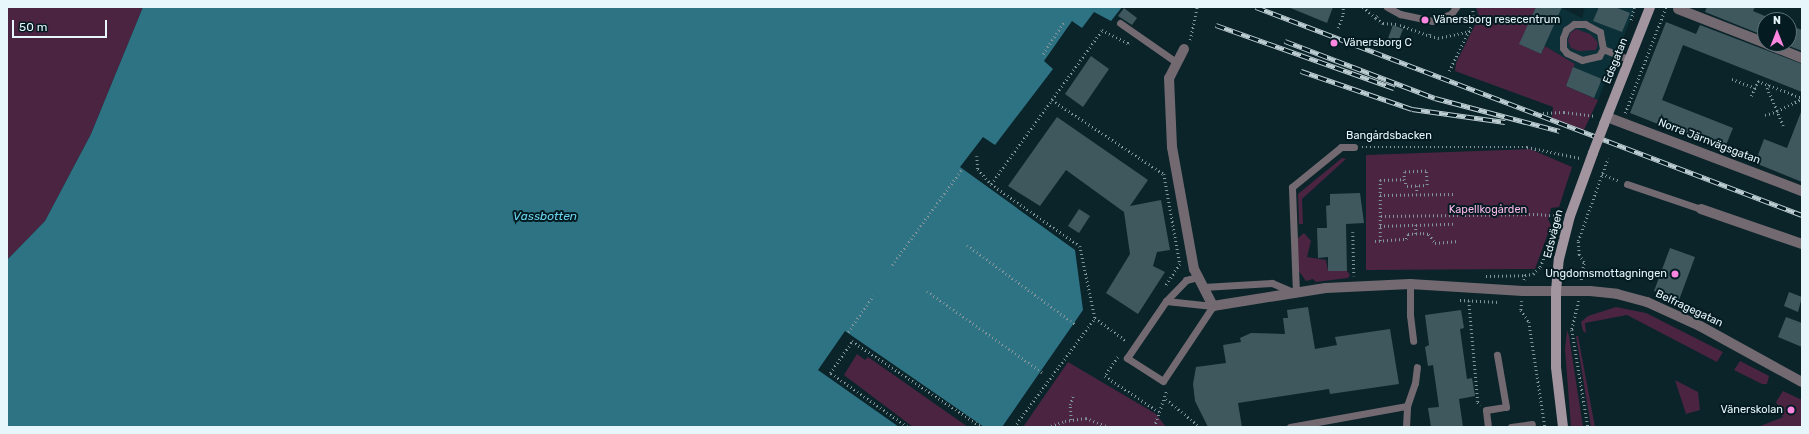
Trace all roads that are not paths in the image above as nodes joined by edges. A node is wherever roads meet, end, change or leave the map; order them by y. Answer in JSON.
{"nodes":[{"id":1,"x":1387,"y":7,"type":"edge"},
{"id":2,"x":1456,"y":7,"type":"edge"},
{"id":3,"x":1650,"y":7,"type":"edge"},
{"id":4,"x":1678,"y":9,"type":"dead end"},
{"id":5,"x":1120,"y":23,"type":"dead end"},
{"id":6,"x":1757,"y":40,"type":"edge"},
{"id":7,"x":1184,"y":49,"type":"road end"},
{"id":8,"x":1603,"y":49,"type":"junction"},
{"id":9,"x":1787,"y":52,"type":"edge"},
{"id":10,"x":1802,"y":58,"type":"edge"},
{"id":11,"x":1630,"y":60,"type":"junction"},
{"id":12,"x":1176,"y":62,"type":"junction"},
{"id":13,"x":1606,"y":120,"type":"junction"},
{"id":14,"x":1354,"y":146,"type":"road end"},
{"id":15,"x":1627,"y":184,"type":"road end"},
{"id":16,"x":1802,"y":191,"type":"edge"},
{"id":17,"x":1701,"y":209,"type":"joint"},
{"id":18,"x":1802,"y":244,"type":"edge"},
{"id":19,"x":1198,"y":277,"type":"junction"},
{"id":20,"x":1410,"y":284,"type":"junction"},
{"id":21,"x":1203,"y":286,"type":"junction"},
{"id":22,"x":1556,"y":291,"type":"junction"},
{"id":23,"x":1296,"y":293,"type":"junction"},
{"id":24,"x":1166,"y":301,"type":"junction"},
{"id":25,"x":1213,"y":306,"type":"junction"},
{"id":26,"x":1413,"y":341,"type":"dead end"},
{"id":27,"x":1497,"y":355,"type":"dead end"},
{"id":28,"x":1417,"y":368,"type":"dead end"},
{"id":29,"x":1802,"y":382,"type":"edge"},
{"id":30,"x":1407,"y":406,"type":"junction"},
{"id":31,"x":1532,"y":424,"type":"dead end"},
{"id":32,"x":1290,"y":427,"type":"edge"},
{"id":33,"x":1406,"y":427,"type":"edge"},
{"id":34,"x":1488,"y":427,"type":"edge"},
{"id":35,"x":1511,"y":427,"type":"edge"},
{"id":36,"x":1563,"y":427,"type":"edge"}],
"edges":[{"from":1,"to":2,"type":"lane"},
{"from":3,"to":11,"type":"main road","name":"Edsgatan"},
{"from":4,"to":6,"type":"street"},
{"from":5,"to":12,"type":"lane"},
{"from":7,"to":12,"type":"street"},
{"from":8,"to":8,"type":"lane"},
{"from":8,"to":11,"type":"lane"},
{"from":9,"to":10,"type":"street"},
{"from":11,"to":13,"type":"main road","name":"Edsgatan"},
{"from":12,"to":19,"type":"street"},
{"from":13,"to":16,"type":"street","name":"Norra Järnvägsgatan"},
{"from":13,"to":22,"type":"main road","name":"Edsvägen","bridge":true},
{"from":14,"to":23,"type":"lane","name":"Bangårdsbacken"},
{"from":15,"to":17,"type":"lane"},
{"from":17,"to":18,"type":"street"},
{"from":19,"to":21,"type":"street"},
{"from":19,"to":24,"type":"lane"},
{"from":20,"to":22,"type":"street","name":"Belfragegatan"},
{"from":20,"to":23,"type":"street","name":"Belfragegatan"},
{"from":20,"to":26,"type":"lane"},
{"from":21,"to":23,"type":"lane"},
{"from":21,"to":25,"type":"street"},
{"from":22,"to":29,"type":"street","name":"Belfragegatan"},
{"from":22,"to":36,"type":"main road","name":"Edsvägen"},
{"from":23,"to":25,"type":"street","name":"Belfragegatan"},
{"from":24,"to":25,"type":"lane"},
{"from":24,"to":25,"type":"lane"},
{"from":27,"to":34,"type":"lane"},
{"from":28,"to":30,"type":"lane"},
{"from":30,"to":32,"type":"lane"},
{"from":30,"to":33,"type":"lane"},
{"from":31,"to":35,"type":"lane"}]}
